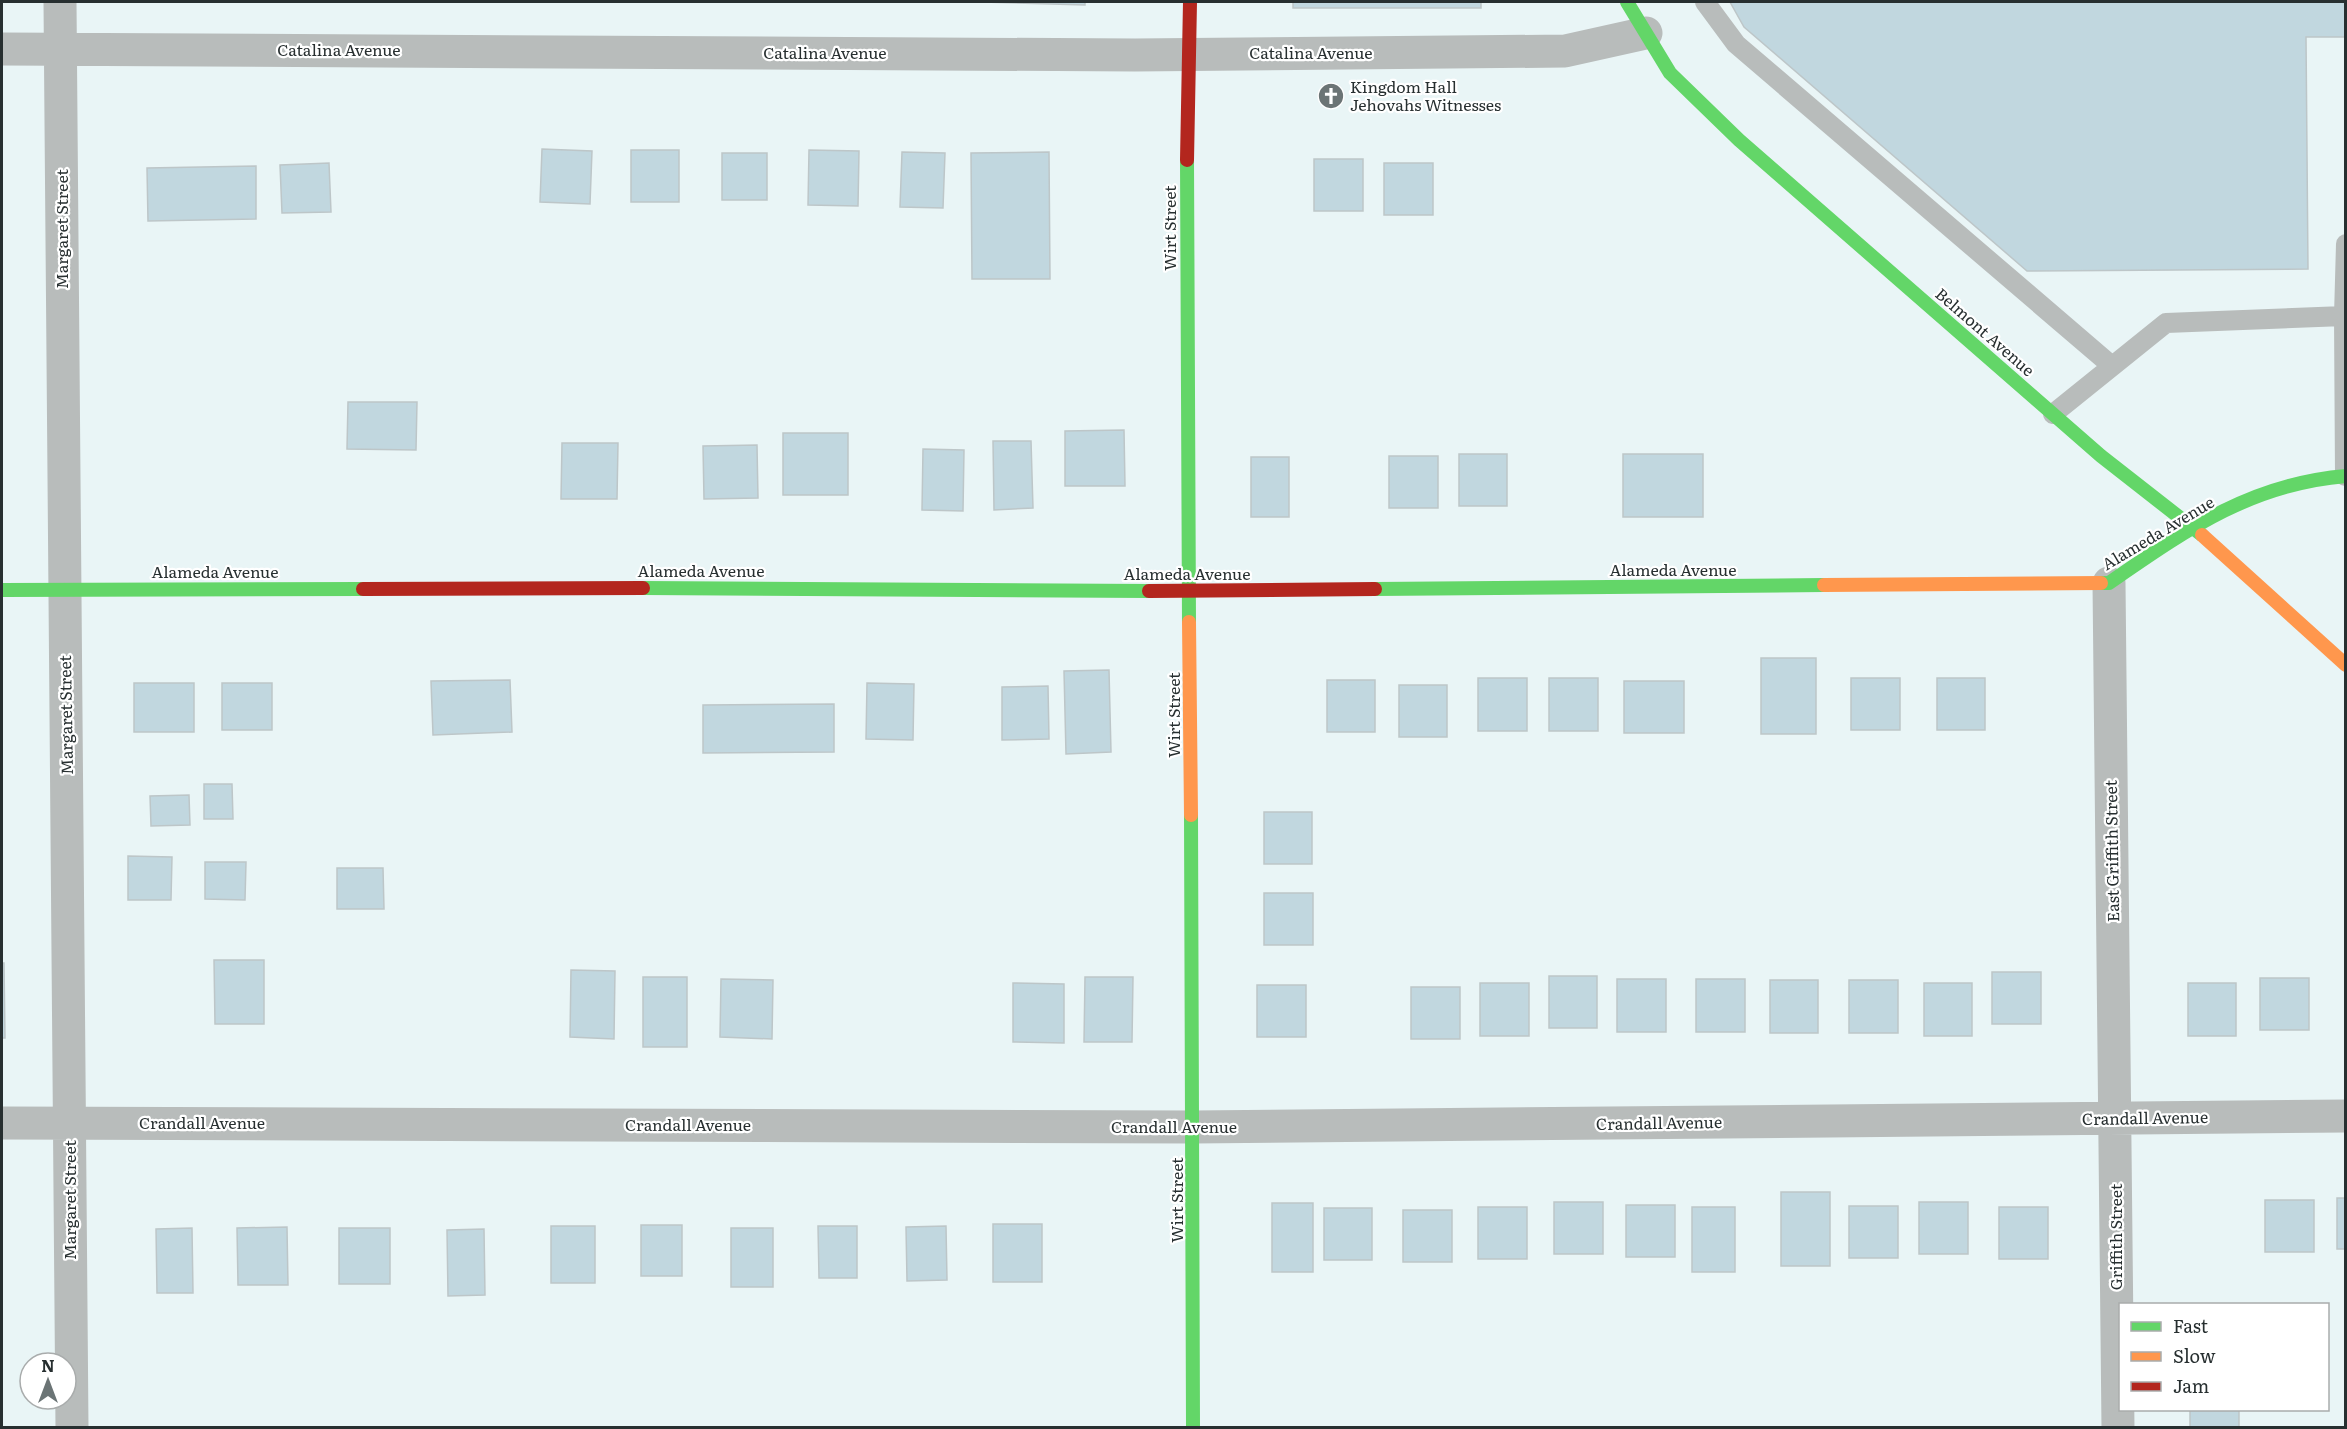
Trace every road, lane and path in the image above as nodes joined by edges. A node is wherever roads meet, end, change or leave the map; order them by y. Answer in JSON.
{"nodes":[{"id":1,"x":60,"y":2,"type":"edge"},
{"id":2,"x":1190,"y":2,"type":"edge"},
{"id":3,"x":1627,"y":2,"type":"edge"},
{"id":4,"x":1705,"y":2,"type":"edge"},
{"id":5,"x":1646,"y":33,"type":"junction"},
{"id":6,"x":2,"y":49,"type":"edge"},
{"id":7,"x":61,"y":49,"type":"junction"},
{"id":8,"x":1189,"y":55,"type":"junction"},
{"id":9,"x":2346,"y":244,"type":"edge"},
{"id":10,"x":2344,"y":316,"type":"edge"},
{"id":11,"x":2112,"y":366,"type":"junction"},
{"id":12,"x":2053,"y":414,"type":"junction"},
{"id":13,"x":2345,"y":476,"type":"edge"},
{"id":14,"x":2193,"y":527,"type":"junction"},
{"id":15,"x":2109,"y":583,"type":"junction"},
{"id":16,"x":64,"y":589,"type":"junction"},
{"id":17,"x":2,"y":590,"type":"edge"},
{"id":18,"x":1190,"y":591,"type":"junction"},
{"id":19,"x":2346,"y":665,"type":"edge"},
{"id":20,"x":2346,"y":1116,"type":"edge"},
{"id":21,"x":2115,"y":1118,"type":"junction"},
{"id":22,"x":2,"y":1123,"type":"edge"},
{"id":23,"x":70,"y":1123,"type":"junction"},
{"id":24,"x":1194,"y":1127,"type":"junction"},
{"id":25,"x":72,"y":1428,"type":"edge"},
{"id":26,"x":1192,"y":1428,"type":"edge"},
{"id":27,"x":2118,"y":1428,"type":"edge"}],
"edges":[{"from":1,"to":7,"type":"street","name":"Margaret Street"},
{"from":2,"to":8,"type":"main road","name":"Wirt Street"},
{"from":3,"to":5,"type":"main road","name":"Belmont Avenue"},
{"from":4,"to":11,"type":"lane"},
{"from":5,"to":8,"type":"street","name":"Catalina Avenue"},
{"from":5,"to":12,"type":"main road","name":"Belmont Avenue"},
{"from":6,"to":7,"type":"street","name":"Catalina Avenue"},
{"from":7,"to":8,"type":"street","name":"Catalina Avenue"},
{"from":7,"to":16,"type":"street","name":"Margaret Street"},
{"from":8,"to":18,"type":"main road","name":"Wirt Street"},
{"from":9,"to":10,"type":"lane"},
{"from":10,"to":11,"type":"lane"},
{"from":10,"to":13,"type":"lane"},
{"from":11,"to":12,"type":"lane"},
{"from":12,"to":14,"type":"main road","name":"Belmont Avenue"},
{"from":13,"to":14,"type":"main road","name":"Alameda Avenue"},
{"from":14,"to":15,"type":"main road","name":"Alameda Avenue"},
{"from":14,"to":19,"type":"main road","name":"Belmont Avenue"},
{"from":15,"to":18,"type":"main road","name":"Alameda Avenue"},
{"from":15,"to":21,"type":"street","name":"East Griffith Street"},
{"from":16,"to":17,"type":"main road","name":"Alameda Avenue"},
{"from":16,"to":18,"type":"main road","name":"Alameda Avenue"},
{"from":16,"to":23,"type":"street","name":"Margaret Street"},
{"from":18,"to":24,"type":"main road","name":"Wirt Street"},
{"from":20,"to":21,"type":"street","name":"Crandall Avenue"},
{"from":21,"to":24,"type":"street","name":"Crandall Avenue"},
{"from":21,"to":27,"type":"street","name":"Griffith Street"},
{"from":22,"to":23,"type":"street","name":"Crandall Avenue"},
{"from":23,"to":24,"type":"street","name":"Crandall Avenue"},
{"from":23,"to":25,"type":"street","name":"Margaret Street"},
{"from":24,"to":26,"type":"main road","name":"Wirt Street"}]}
